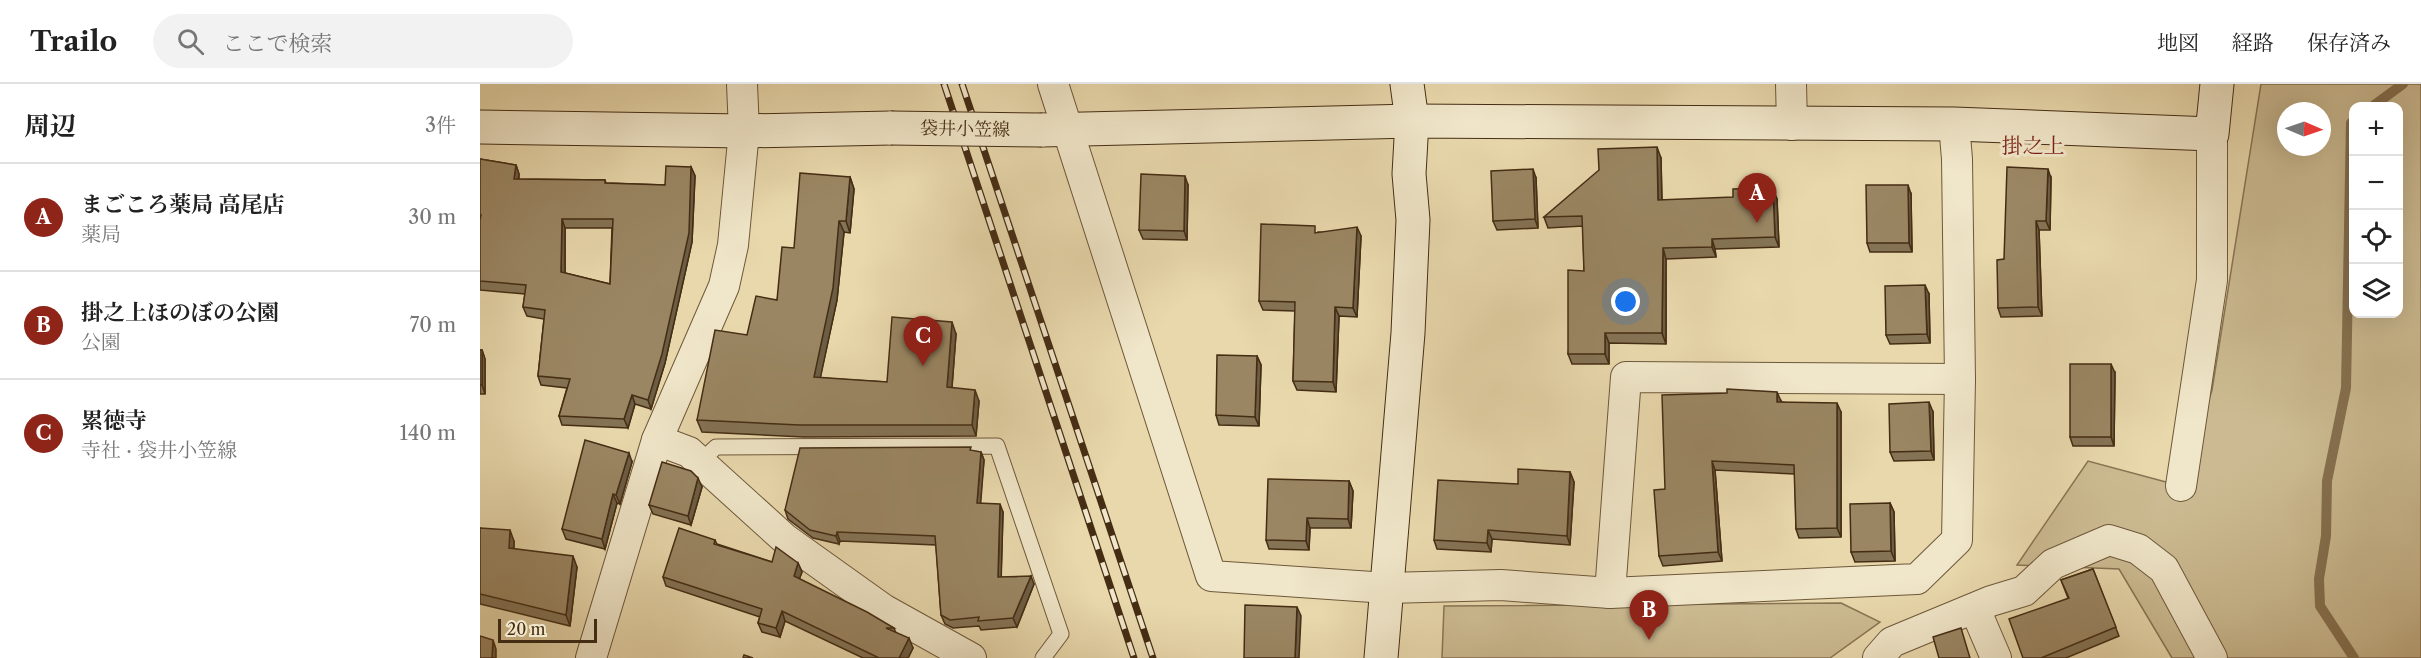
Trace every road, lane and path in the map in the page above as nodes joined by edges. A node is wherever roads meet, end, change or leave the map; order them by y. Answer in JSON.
{"nodes":[{"id":1,"x":742,"y":84,"type":"edge"},
{"id":2,"x":1053,"y":84,"type":"edge"},
{"id":3,"x":1407,"y":84,"type":"edge"},
{"id":4,"x":1791,"y":84,"type":"edge"},
{"id":5,"x":2217,"y":84,"type":"edge"},
{"id":6,"x":1412,"y":121,"type":"junction"},
{"id":7,"x":1954,"y":124,"type":"junction"},
{"id":8,"x":1792,"y":125,"type":"junction"},
{"id":9,"x":480,"y":127,"type":"edge"},
{"id":10,"x":1056,"y":130,"type":"junction"},
{"id":11,"x":744,"y":131,"type":"junction"},
{"id":12,"x":2212,"y":134,"type":"junction"},
{"id":13,"x":1960,"y":379,"type":"junction"},
{"id":14,"x":657,"y":440,"type":"junction"},
{"id":15,"x":700,"y":462,"type":"junction"},
{"id":16,"x":2181,"y":486,"type":"dead end"},
{"id":17,"x":1387,"y":588,"type":"junction"},
{"id":18,"x":1610,"y":593,"type":"junction"},
{"id":19,"x":1975,"y":609,"type":"junction"},
{"id":20,"x":591,"y":658,"type":"edge"},
{"id":21,"x":971,"y":658,"type":"edge"},
{"id":22,"x":1043,"y":658,"type":"edge"},
{"id":23,"x":1381,"y":658,"type":"edge"},
{"id":24,"x":1878,"y":658,"type":"edge"},
{"id":25,"x":1996,"y":658,"type":"edge"},
{"id":26,"x":2211,"y":658,"type":"edge"}],
"edges":[{"from":1,"to":11,"type":"street"},
{"from":2,"to":10,"type":"street"},
{"from":3,"to":6,"type":"street"},
{"from":4,"to":8,"type":"street"},
{"from":5,"to":12,"type":"street"},
{"from":6,"to":8,"type":"street","name":"袋井小笠線"},
{"from":6,"to":10,"type":"street","name":"袋井小笠線"},
{"from":6,"to":17,"type":"street"},
{"from":7,"to":8,"type":"street","name":"袋井小笠線"},
{"from":7,"to":12,"type":"street","name":"袋井小笠線"},
{"from":7,"to":13,"type":"street"},
{"from":9,"to":11,"type":"street","name":"袋井小笠線"},
{"from":10,"to":11,"type":"street","name":"袋井小笠線","bridge":true},
{"from":10,"to":17,"type":"street"},
{"from":11,"to":14,"type":"street"},
{"from":12,"to":16,"type":"street"},
{"from":13,"to":18,"type":"street"},
{"from":13,"to":18,"type":"street"},
{"from":14,"to":15,"type":"street"},
{"from":14,"to":20,"type":"street"},
{"from":15,"to":21,"type":"street"},
{"from":15,"to":22,"type":"lane"},
{"from":17,"to":18,"type":"street"},
{"from":17,"to":23,"type":"street"},
{"from":19,"to":24,"type":"street"},
{"from":19,"to":25,"type":"street"},
{"from":19,"to":26,"type":"street"}]}
